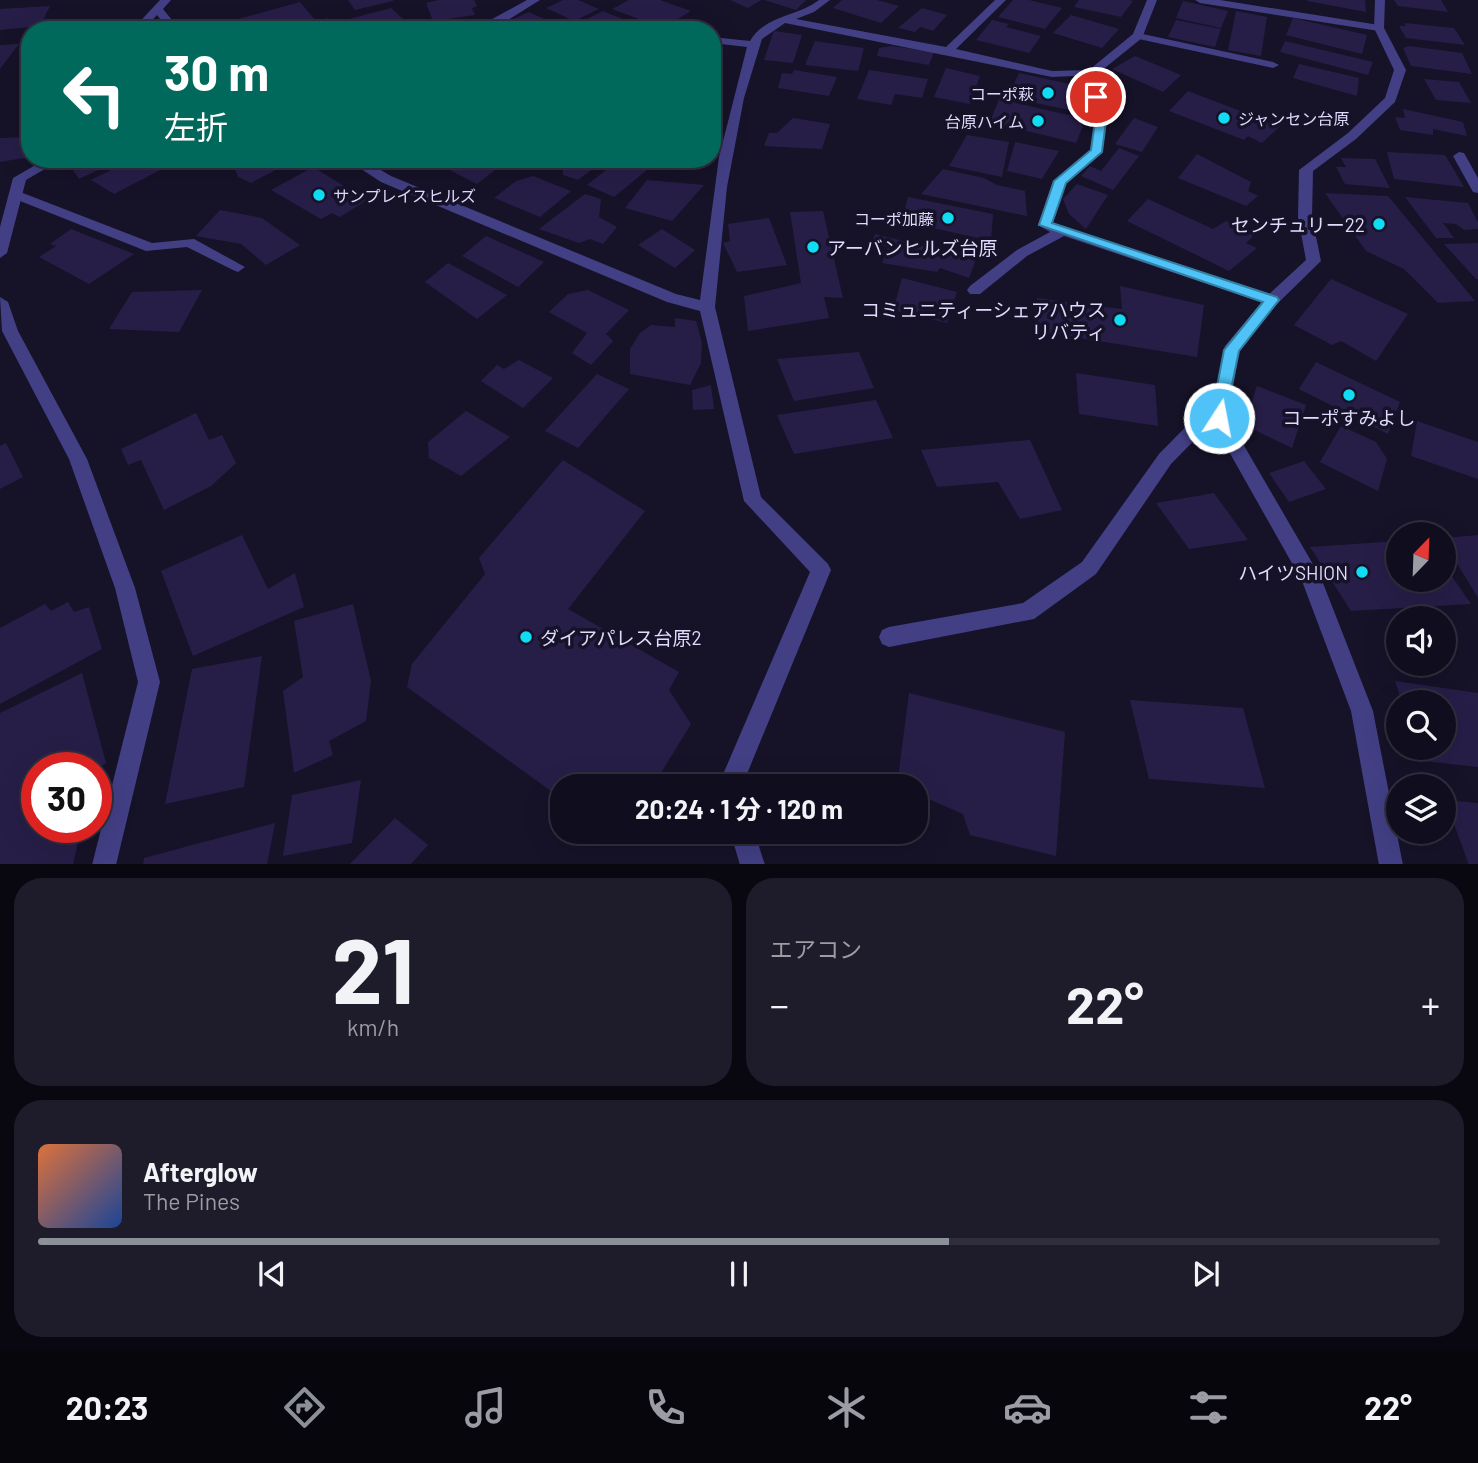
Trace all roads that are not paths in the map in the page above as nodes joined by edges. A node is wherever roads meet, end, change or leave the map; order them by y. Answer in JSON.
{"nodes":[{"id":1,"x":166,"y":0,"type":"edge"},
{"id":2,"x":535,"y":0,"type":"edge"},
{"id":3,"x":825,"y":0,"type":"edge"},
{"id":4,"x":1001,"y":0,"type":"edge"},
{"id":5,"x":1152,"y":0,"type":"edge"},
{"id":6,"x":1200,"y":0,"type":"edge"},
{"id":7,"x":1380,"y":0,"type":"edge"},
{"id":8,"x":157,"y":9,"type":"junction"},
{"id":9,"x":784,"y":20,"type":"junction"},
{"id":10,"x":146,"y":21,"type":"edge"},
{"id":11,"x":168,"y":21,"type":"edge"},
{"id":12,"x":496,"y":21,"type":"edge"},
{"id":13,"x":1379,"y":28,"type":"junction"},
{"id":14,"x":1138,"y":36,"type":"junction"},
{"id":15,"x":721,"y":41,"type":"edge"},
{"id":16,"x":754,"y":45,"type":"junction"},
{"id":17,"x":948,"y":51,"type":"junction"},
{"id":18,"x":1273,"y":65,"type":"dead end"},
{"id":19,"x":1092,"y":73,"type":"junction"},
{"id":20,"x":1459,"y":156,"type":"dead end"},
{"id":21,"x":39,"y":168,"type":"edge"},
{"id":22,"x":368,"y":168,"type":"edge"},
{"id":23,"x":1478,"y":189,"type":"edge"},
{"id":24,"x":15,"y":194,"type":"junction"},
{"id":25,"x":1062,"y":231,"type":"junction"},
{"id":26,"x":0,"y":253,"type":"edge"},
{"id":27,"x":238,"y":267,"type":"dead end"},
{"id":28,"x":975,"y":290,"type":"dead end"},
{"id":29,"x":1272,"y":300,"type":"junction"},
{"id":30,"x":0,"y":302,"type":"edge"},
{"id":31,"x":707,"y":307,"type":"junction"},
{"id":32,"x":1222,"y":401,"type":"junction"},
{"id":33,"x":889,"y":637,"type":"dead end"},
{"id":34,"x":735,"y":774,"type":"edge"},
{"id":35,"x":746,"y":844,"type":"edge"},
{"id":36,"x":104,"y":864,"type":"edge"},
{"id":37,"x":753,"y":864,"type":"edge"},
{"id":38,"x":1391,"y":864,"type":"edge"}],
"edges":[{"from":1,"to":8,"type":"street"},
{"from":2,"to":12,"type":"street"},
{"from":3,"to":9,"type":"street"},
{"from":4,"to":17,"type":"street"},
{"from":5,"to":14,"type":"street"},
{"from":6,"to":13,"type":"street"},
{"from":7,"to":13,"type":"street"},
{"from":8,"to":10,"type":"street"},
{"from":8,"to":11,"type":"street"},
{"from":9,"to":16,"type":"street"},
{"from":9,"to":17,"type":"street"},
{"from":13,"to":29,"type":"street"},
{"from":14,"to":18,"type":"street"},
{"from":14,"to":19,"type":"street"},
{"from":15,"to":16,"type":"street"},
{"from":16,"to":31,"type":"street"},
{"from":17,"to":19,"type":"street"},
{"from":19,"to":25,"type":"street"},
{"from":20,"to":23,"type":"street"},
{"from":21,"to":24,"type":"street"},
{"from":22,"to":31,"type":"street"},
{"from":24,"to":26,"type":"street"},
{"from":24,"to":27,"type":"street"},
{"from":25,"to":28,"type":"street"},
{"from":25,"to":29,"type":"street"},
{"from":29,"to":32,"type":"street"},
{"from":30,"to":36,"type":"street"},
{"from":31,"to":34,"type":"street"},
{"from":32,"to":33,"type":"street"},
{"from":32,"to":38,"type":"street"},
{"from":35,"to":37,"type":"street"}]}
